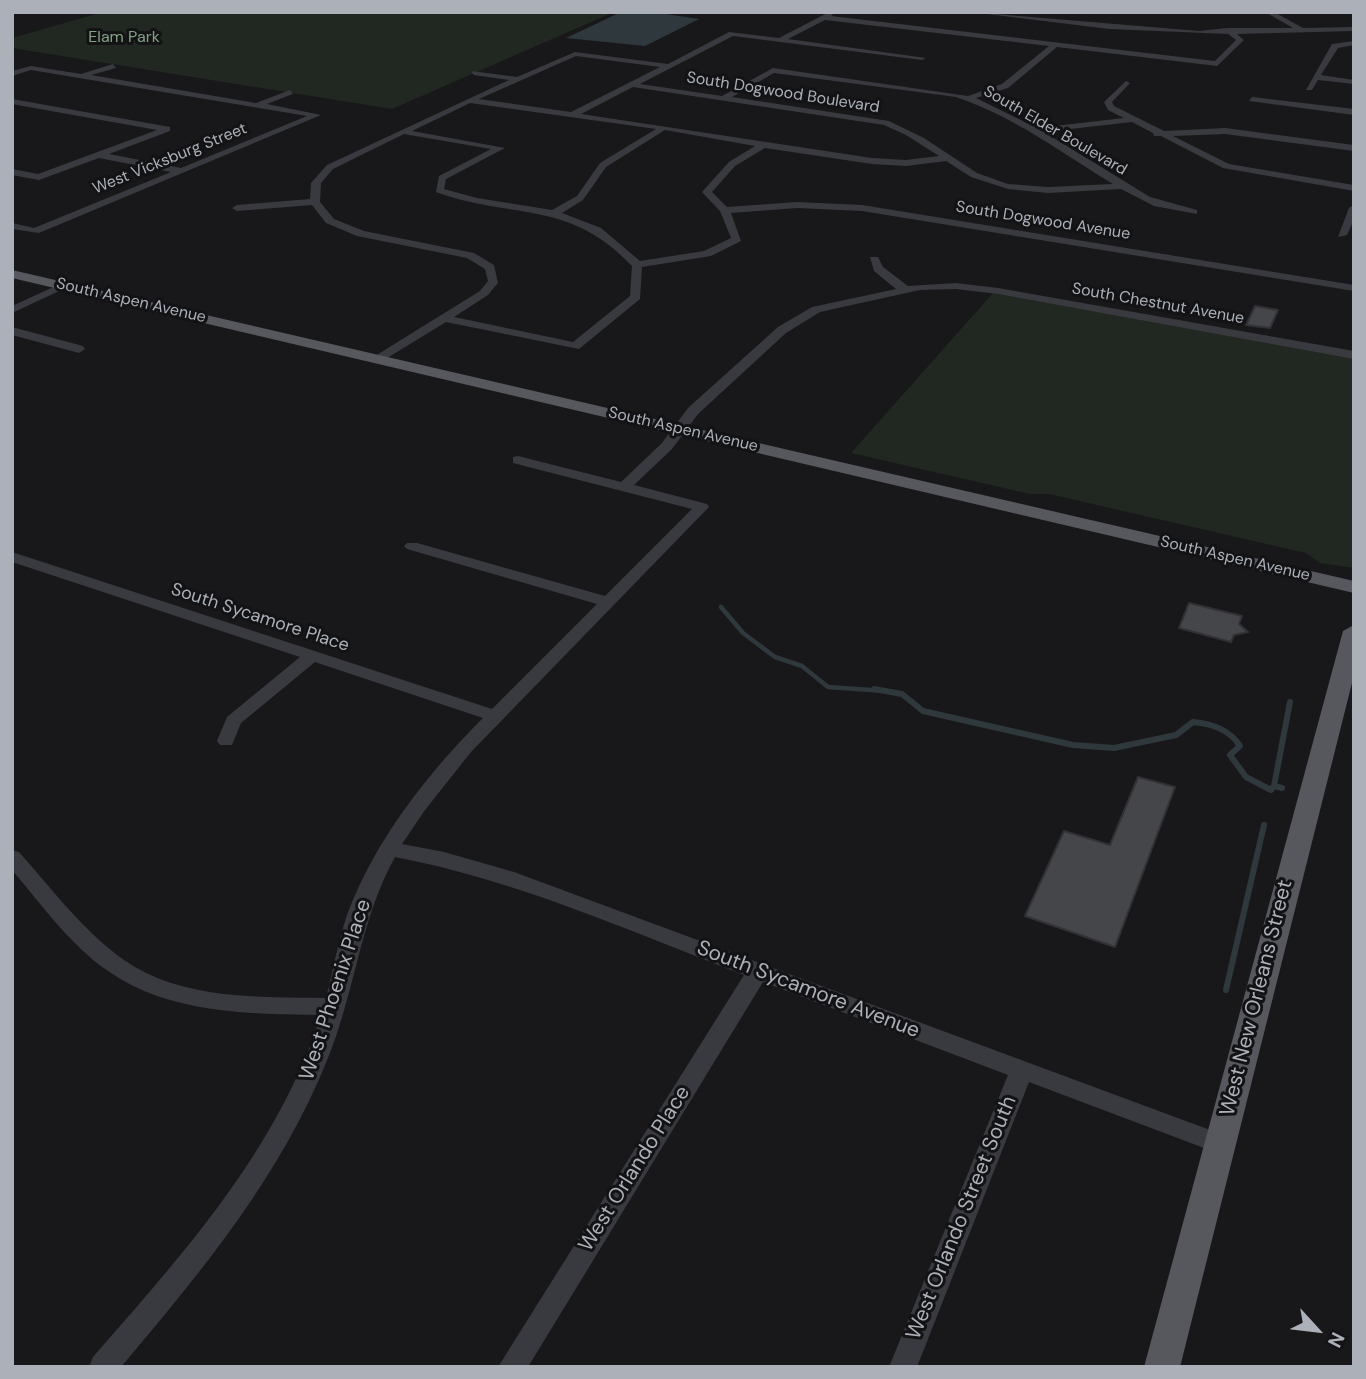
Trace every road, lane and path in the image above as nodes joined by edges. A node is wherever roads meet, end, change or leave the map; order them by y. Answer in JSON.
{"nodes":[{"id":1,"x":833,"y":12,"type":"edge"},
{"id":2,"x":974,"y":12,"type":"edge"},
{"id":3,"x":1268,"y":12,"type":"edge"},
{"id":4,"x":1004,"y":16,"type":"junction"},
{"id":5,"x":821,"y":17,"type":"junction"},
{"id":6,"x":995,"y":22,"type":"dead end"},
{"id":7,"x":985,"y":28,"type":"dead end"},
{"id":8,"x":1349,"y":28,"type":"edge"},
{"id":9,"x":1297,"y":29,"type":"junction"},
{"id":10,"x":1229,"y":31,"type":"junction"},
{"id":11,"x":976,"y":34,"type":"junction"},
{"id":12,"x":780,"y":40,"type":"junction"},
{"id":13,"x":1354,"y":43,"type":"edge"},
{"id":14,"x":1055,"y":45,"type":"junction"},
{"id":15,"x":913,"y":65,"type":"dead end"},
{"id":16,"x":113,"y":66,"type":"dead end"},
{"id":17,"x":668,"y":66,"type":"junction"},
{"id":18,"x":474,"y":73,"type":"dead end"},
{"id":19,"x":12,"y":74,"type":"edge"},
{"id":20,"x":80,"y":76,"type":"junction"},
{"id":21,"x":895,"y":78,"type":"dead end"},
{"id":22,"x":1315,"y":78,"type":"junction"},
{"id":23,"x":518,"y":79,"type":"junction"},
{"id":24,"x":1354,"y":82,"type":"edge"},
{"id":25,"x":1126,"y":83,"type":"dead end"},
{"id":26,"x":632,"y":85,"type":"junction"},
{"id":27,"x":886,"y":85,"type":"junction"},
{"id":28,"x":1309,"y":88,"type":"dead end"},
{"id":29,"x":290,"y":92,"type":"dead end"},
{"id":30,"x":725,"y":98,"type":"junction"},
{"id":31,"x":969,"y":98,"type":"junction"},
{"id":32,"x":1252,"y":99,"type":"dead end"},
{"id":33,"x":472,"y":100,"type":"junction"},
{"id":34,"x":12,"y":101,"type":"edge"},
{"id":35,"x":256,"y":105,"type":"junction"},
{"id":36,"x":1354,"y":112,"type":"edge"},
{"id":37,"x":572,"y":115,"type":"junction"},
{"id":38,"x":1129,"y":120,"type":"junction"},
{"id":39,"x":662,"y":129,"type":"junction"},
{"id":40,"x":1033,"y":131,"type":"junction"},
{"id":41,"x":405,"y":132,"type":"junction"},
{"id":42,"x":1157,"y":134,"type":"junction"},
{"id":43,"x":763,"y":145,"type":"junction"},
{"id":44,"x":1354,"y":148,"type":"edge"},
{"id":45,"x":99,"y":154,"type":"junction"},
{"id":46,"x":948,"y":158,"type":"junction"},
{"id":47,"x":183,"y":171,"type":"junction"},
{"id":48,"x":12,"y":172,"type":"edge"},
{"id":49,"x":1124,"y":186,"type":"junction"},
{"id":50,"x":1354,"y":188,"type":"edge"},
{"id":51,"x":315,"y":202,"type":"junction"},
{"id":52,"x":237,"y":208,"type":"dead end"},
{"id":53,"x":1354,"y":208,"type":"edge"},
{"id":54,"x":725,"y":211,"type":"junction"},
{"id":55,"x":1194,"y":212,"type":"dead end"},
{"id":56,"x":551,"y":215,"type":"junction"},
{"id":57,"x":12,"y":226,"type":"edge"},
{"id":58,"x":1342,"y":235,"type":"dead end"},
{"id":59,"x":874,"y":258,"type":"dead end"},
{"id":60,"x":637,"y":265,"type":"junction"},
{"id":61,"x":12,"y":274,"type":"edge"},
{"id":62,"x":64,"y":286,"type":"junction"},
{"id":63,"x":1354,"y":288,"type":"edge"},
{"id":64,"x":904,"y":289,"type":"junction"},
{"id":65,"x":12,"y":310,"type":"edge"},
{"id":66,"x":444,"y":318,"type":"junction"},
{"id":67,"x":12,"y":331,"type":"edge"},
{"id":68,"x":79,"y":349,"type":"dead end"},
{"id":69,"x":1354,"y":355,"type":"edge"},
{"id":70,"x":379,"y":359,"type":"junction"},
{"id":71,"x":679,"y":429,"type":"junction"},
{"id":72,"x":518,"y":460,"type":"dead end"},
{"id":73,"x":624,"y":487,"type":"junction"},
{"id":74,"x":412,"y":546,"type":"dead end"},
{"id":75,"x":12,"y":557,"type":"edge"},
{"id":76,"x":1354,"y":587,"type":"edge"},
{"id":77,"x":608,"y":602,"type":"junction"},
{"id":78,"x":1354,"y":631,"type":"edge"},
{"id":79,"x":312,"y":656,"type":"junction"},
{"id":80,"x":495,"y":716,"type":"junction"},
{"id":81,"x":226,"y":741,"type":"dead end"},
{"id":82,"x":391,"y":849,"type":"junction"},
{"id":83,"x":12,"y":857,"type":"edge"},
{"id":84,"x":758,"y":971,"type":"junction"},
{"id":85,"x":335,"y":1007,"type":"junction"},
{"id":86,"x":1022,"y":1070,"type":"junction"},
{"id":87,"x":1220,"y":1144,"type":"junction"},
{"id":88,"x":103,"y":1367,"type":"edge"},
{"id":89,"x":512,"y":1367,"type":"edge"},
{"id":90,"x":903,"y":1367,"type":"edge"},
{"id":91,"x":1162,"y":1367,"type":"edge"}],
"edges":[{"from":1,"to":5,"type":"street"},
{"from":2,"to":4,"type":"street"},
{"from":3,"to":9,"type":"street"},
{"from":4,"to":6,"type":"street"},
{"from":4,"to":10,"type":"street"},
{"from":5,"to":11,"type":"street"},
{"from":5,"to":12,"type":"street"},
{"from":7,"to":11,"type":"street"},
{"from":8,"to":9,"type":"street"},
{"from":9,"to":10,"type":"street"},
{"from":10,"to":14,"type":"street"},
{"from":11,"to":14,"type":"street"},
{"from":12,"to":15,"type":"street"},
{"from":12,"to":17,"type":"street"},
{"from":13,"to":22,"type":"street"},
{"from":14,"to":31,"type":"street"},
{"from":16,"to":20,"type":"street"},
{"from":17,"to":23,"type":"street"},
{"from":17,"to":26,"type":"street"},
{"from":18,"to":23,"type":"street"},
{"from":19,"to":20,"type":"street"},
{"from":20,"to":35,"type":"street"},
{"from":21,"to":27,"type":"street"},
{"from":22,"to":24,"type":"street"},
{"from":22,"to":28,"type":"street"},
{"from":23,"to":33,"type":"street"},
{"from":25,"to":38,"type":"street"},
{"from":26,"to":30,"type":"street","name":"South Dogwood Boulevard"},
{"from":26,"to":37,"type":"street"},
{"from":27,"to":30,"type":"street","name":"South Elder Boulevard"},
{"from":27,"to":31,"type":"street","name":"South Elder Boulevard"},
{"from":29,"to":35,"type":"street"},
{"from":30,"to":46,"type":"street","name":"South Dogwood Boulevard"},
{"from":31,"to":40,"type":"street","name":"South Elder Boulevard"},
{"from":32,"to":36,"type":"street"},
{"from":33,"to":37,"type":"street"},
{"from":33,"to":41,"type":"street"},
{"from":34,"to":45,"type":"street"},
{"from":35,"to":47,"type":"street","name":"West Vicksburg Street"},
{"from":37,"to":39,"type":"street"},
{"from":38,"to":40,"type":"street"},
{"from":38,"to":42,"type":"street"},
{"from":39,"to":43,"type":"street"},
{"from":39,"to":56,"type":"street"},
{"from":40,"to":49,"type":"street","name":"South Elder Boulevard"},
{"from":41,"to":51,"type":"street"},
{"from":41,"to":56,"type":"street"},
{"from":42,"to":44,"type":"street"},
{"from":42,"to":50,"type":"street"},
{"from":43,"to":46,"type":"street"},
{"from":43,"to":54,"type":"street"},
{"from":45,"to":47,"type":"street"},
{"from":45,"to":48,"type":"street"},
{"from":46,"to":49,"type":"street","name":"South Dogwood Boulevard"},
{"from":47,"to":57,"type":"street","name":"West Vicksburg Street"},
{"from":49,"to":55,"type":"street","name":"South Elder Boulevard"},
{"from":51,"to":52,"type":"street"},
{"from":51,"to":66,"type":"street"},
{"from":53,"to":58,"type":"street"},
{"from":54,"to":60,"type":"street"},
{"from":54,"to":63,"type":"street","name":"South Dogwood Avenue"},
{"from":56,"to":60,"type":"street"},
{"from":59,"to":64,"type":"street"},
{"from":60,"to":66,"type":"street"},
{"from":61,"to":62,"type":"main road","name":"South Aspen Avenue"},
{"from":62,"to":65,"type":"street"},
{"from":62,"to":70,"type":"main road","name":"South Aspen Avenue"},
{"from":64,"to":69,"type":"street","name":"South Chestnut Avenue"},
{"from":64,"to":71,"type":"street","name":"South Chestnut Avenue"},
{"from":66,"to":70,"type":"street"},
{"from":67,"to":68,"type":"street"},
{"from":70,"to":71,"type":"main road","name":"South Aspen Avenue"},
{"from":71,"to":73,"type":"street","name":"South Chestnut Avenue"},
{"from":71,"to":76,"type":"main road","name":"South Aspen Avenue"},
{"from":72,"to":73,"type":"street"},
{"from":73,"to":77,"type":"street","name":"West Phoenix Place"},
{"from":74,"to":77,"type":"street"},
{"from":75,"to":79,"type":"street","name":"South Sycamore Place"},
{"from":77,"to":80,"type":"street","name":"West Phoenix Place"},
{"from":78,"to":87,"type":"main road","name":"West New Orleans Street"},
{"from":79,"to":80,"type":"street","name":"South Sycamore Place"},
{"from":79,"to":81,"type":"street"},
{"from":80,"to":82,"type":"street","name":"West Phoenix Place"},
{"from":82,"to":84,"type":"street","name":"South Sycamore Avenue"},
{"from":82,"to":85,"type":"street","name":"West Phoenix Place"},
{"from":83,"to":85,"type":"street"},
{"from":84,"to":86,"type":"street","name":"South Sycamore Avenue"},
{"from":84,"to":89,"type":"street","name":"West Orlando Place"},
{"from":85,"to":88,"type":"street","name":"West Phoenix Place"},
{"from":86,"to":87,"type":"street","name":"South Sycamore Avenue"},
{"from":86,"to":90,"type":"street","name":"West Orlando Street South"},
{"from":87,"to":91,"type":"main road","name":"West New Orleans Street"}]}
